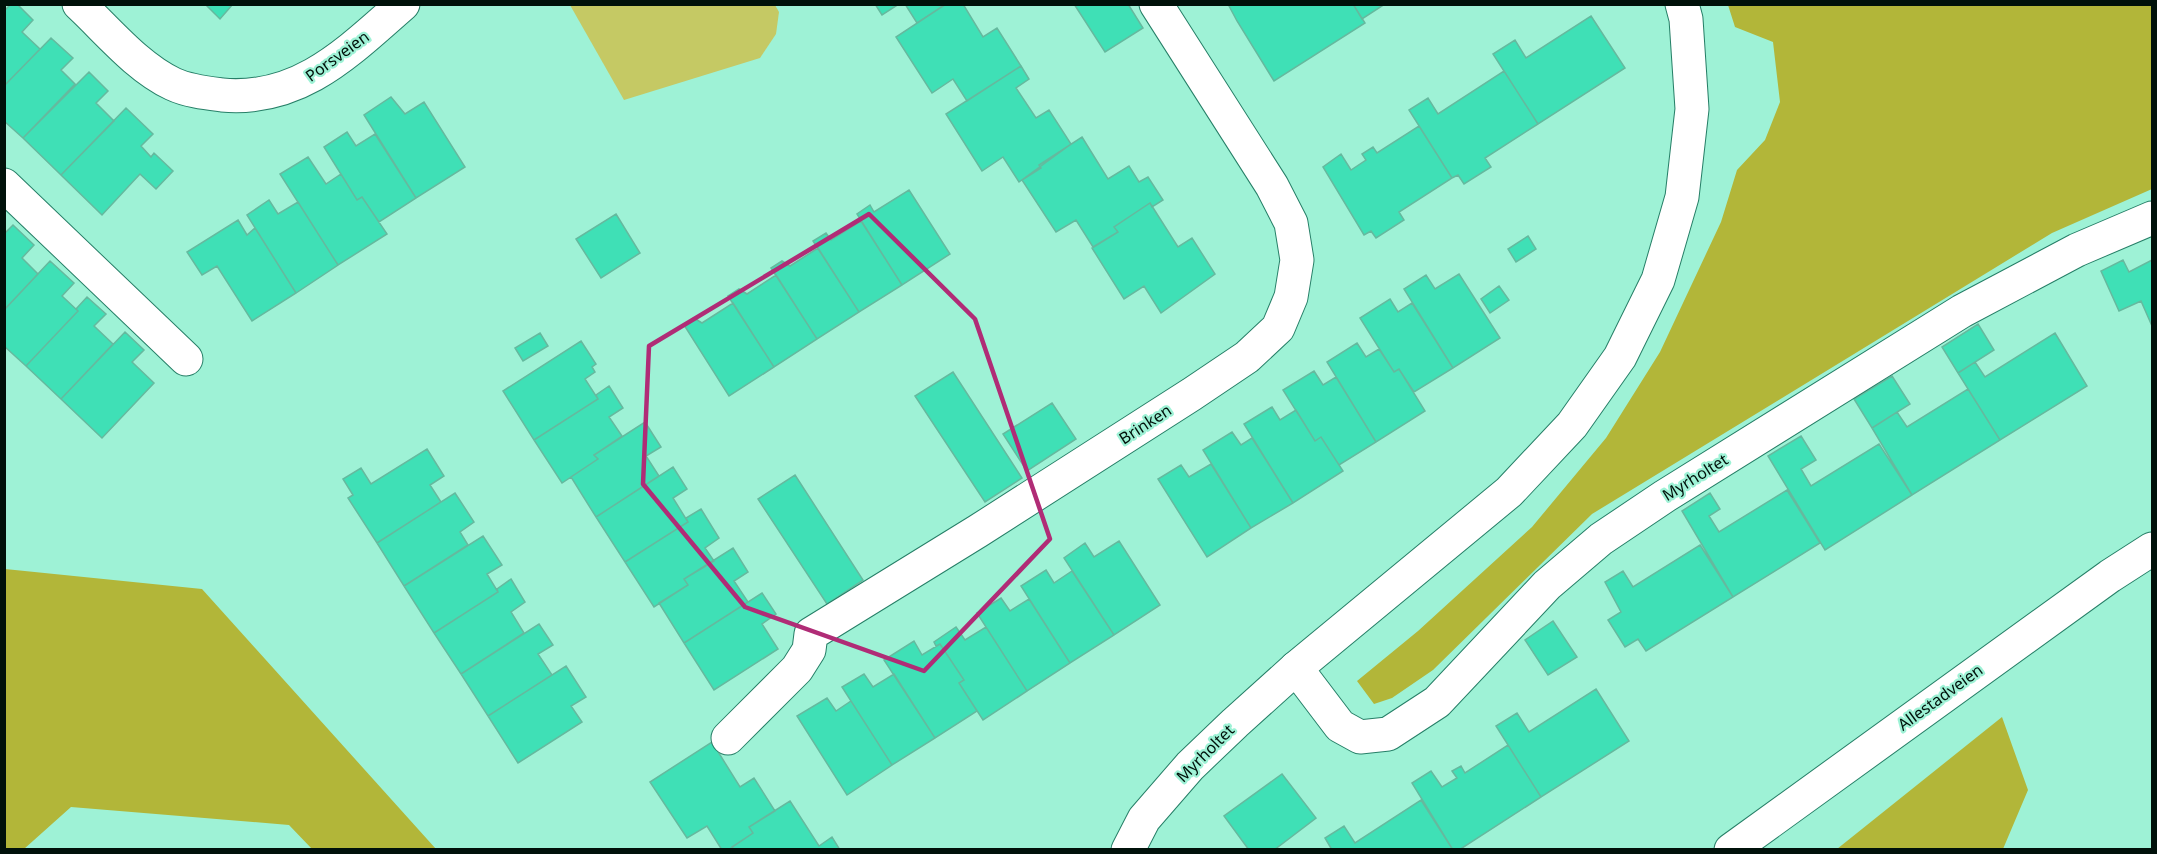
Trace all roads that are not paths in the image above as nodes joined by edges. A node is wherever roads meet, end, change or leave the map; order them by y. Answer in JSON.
{"nodes":[{"id":1,"x":79,"y":4,"type":"edge"},
{"id":2,"x":403,"y":4,"type":"edge"},
{"id":3,"x":1156,"y":4,"type":"edge"},
{"id":4,"x":1682,"y":4,"type":"edge"},
{"id":5,"x":4,"y":185,"type":"edge"},
{"id":6,"x":2152,"y":218,"type":"edge"},
{"id":7,"x":186,"y":359,"type":"dead end"},
{"id":8,"x":2152,"y":549,"type":"edge"},
{"id":9,"x":1296,"y":668,"type":"junction"},
{"id":10,"x":728,"y":738,"type":"dead end"},
{"id":11,"x":1128,"y":849,"type":"edge"},
{"id":12,"x":1731,"y":849,"type":"edge"}],
"edges":[{"from":1,"to":2,"type":"street","name":"Porsveien"},
{"from":3,"to":10,"type":"street","name":"Brinken"},
{"from":4,"to":9,"type":"street","name":"Myrholtet"},
{"from":5,"to":7,"type":"street"},
{"from":6,"to":9,"type":"street","name":"Myrholtet"},
{"from":8,"to":12,"type":"street","name":"Allestadveien"},
{"from":9,"to":11,"type":"street","name":"Myrholtet"}]}
